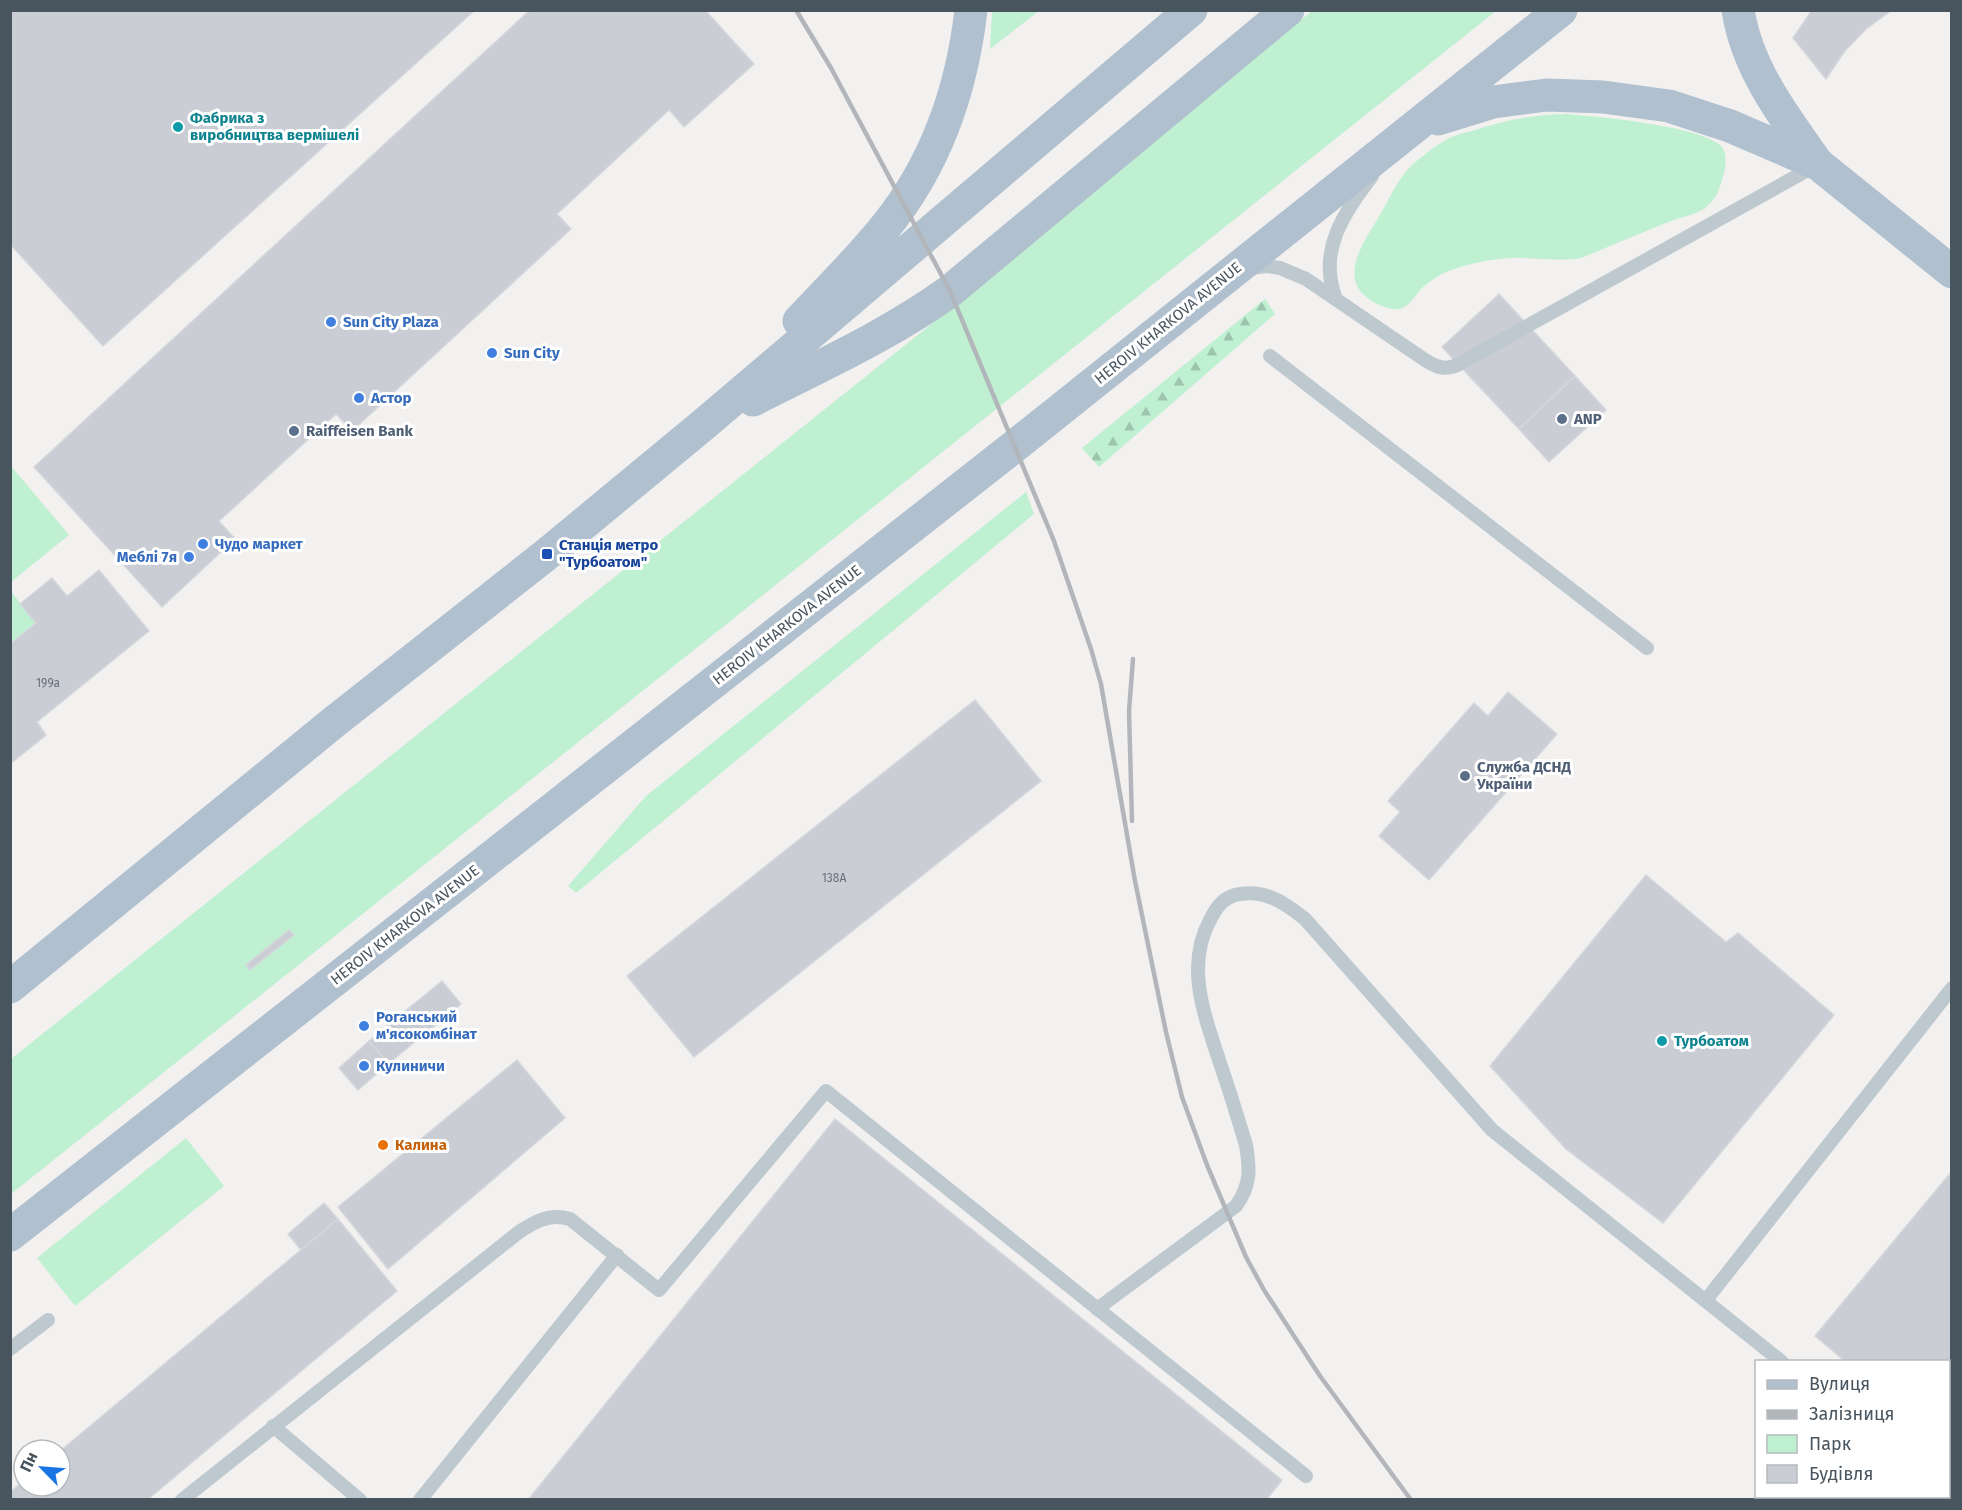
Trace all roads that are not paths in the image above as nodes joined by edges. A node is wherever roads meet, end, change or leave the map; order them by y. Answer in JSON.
{"nodes":[{"id":1,"x":971,"y":10,"type":"edge"},
{"id":2,"x":1191,"y":10,"type":"edge"},
{"id":3,"x":1288,"y":10,"type":"edge"},
{"id":4,"x":1561,"y":10,"type":"edge"},
{"id":5,"x":1738,"y":10,"type":"edge"},
{"id":6,"x":1410,"y":133,"type":"junction"},
{"id":7,"x":1818,"y":164,"type":"junction"},
{"id":8,"x":1949,"y":265,"type":"edge"},
{"id":9,"x":1226,"y":276,"type":"junction"},
{"id":10,"x":1336,"y":299,"type":"junction"},
{"id":11,"x":1270,"y":356,"type":"dead end"},
{"id":12,"x":703,"y":425,"type":"junction"},
{"id":13,"x":1647,"y":648,"type":"dead end"},
{"id":14,"x":10,"y":987,"type":"edge"},
{"id":15,"x":1952,"y":988,"type":"edge"},
{"id":16,"x":10,"y":1235,"type":"edge"},
{"id":17,"x":617,"y":1255,"type":"junction"},
{"id":18,"x":1706,"y":1300,"type":"junction"},
{"id":19,"x":1097,"y":1309,"type":"junction"},
{"id":20,"x":48,"y":1320,"type":"dead end"},
{"id":21,"x":10,"y":1349,"type":"edge"},
{"id":22,"x":1780,"y":1360,"type":"edge"},
{"id":23,"x":273,"y":1426,"type":"junction"},
{"id":24,"x":1306,"y":1476,"type":"dead end"},
{"id":25,"x":182,"y":1500,"type":"edge"},
{"id":26,"x":360,"y":1500,"type":"edge"},
{"id":27,"x":420,"y":1500,"type":"edge"}],
"edges":[{"from":1,"to":12,"type":"main road"},
{"from":2,"to":12,"type":"main road"},
{"from":3,"to":12,"type":"main road"},
{"from":4,"to":6,"type":"main road","name":"HEROIV KHARKOVA AVENUE"},
{"from":5,"to":7,"type":"main road"},
{"from":6,"to":7,"type":"main road"},
{"from":6,"to":9,"type":"main road","name":"HEROIV KHARKOVA AVENUE"},
{"from":6,"to":10,"type":"lane"},
{"from":7,"to":8,"type":"main road"},
{"from":7,"to":10,"type":"lane"},
{"from":9,"to":10,"type":"lane"},
{"from":9,"to":16,"type":"main road","name":"HEROIV KHARKOVA AVENUE"},
{"from":11,"to":13,"type":"lane"},
{"from":12,"to":14,"type":"main road"},
{"from":15,"to":18,"type":"lane"},
{"from":17,"to":19,"type":"lane"},
{"from":17,"to":23,"type":"lane"},
{"from":17,"to":27,"type":"lane"},
{"from":18,"to":19,"type":"lane"},
{"from":18,"to":22,"type":"lane"},
{"from":19,"to":24,"type":"lane"},
{"from":20,"to":21,"type":"lane"},
{"from":23,"to":25,"type":"lane"},
{"from":23,"to":26,"type":"lane"}]}
